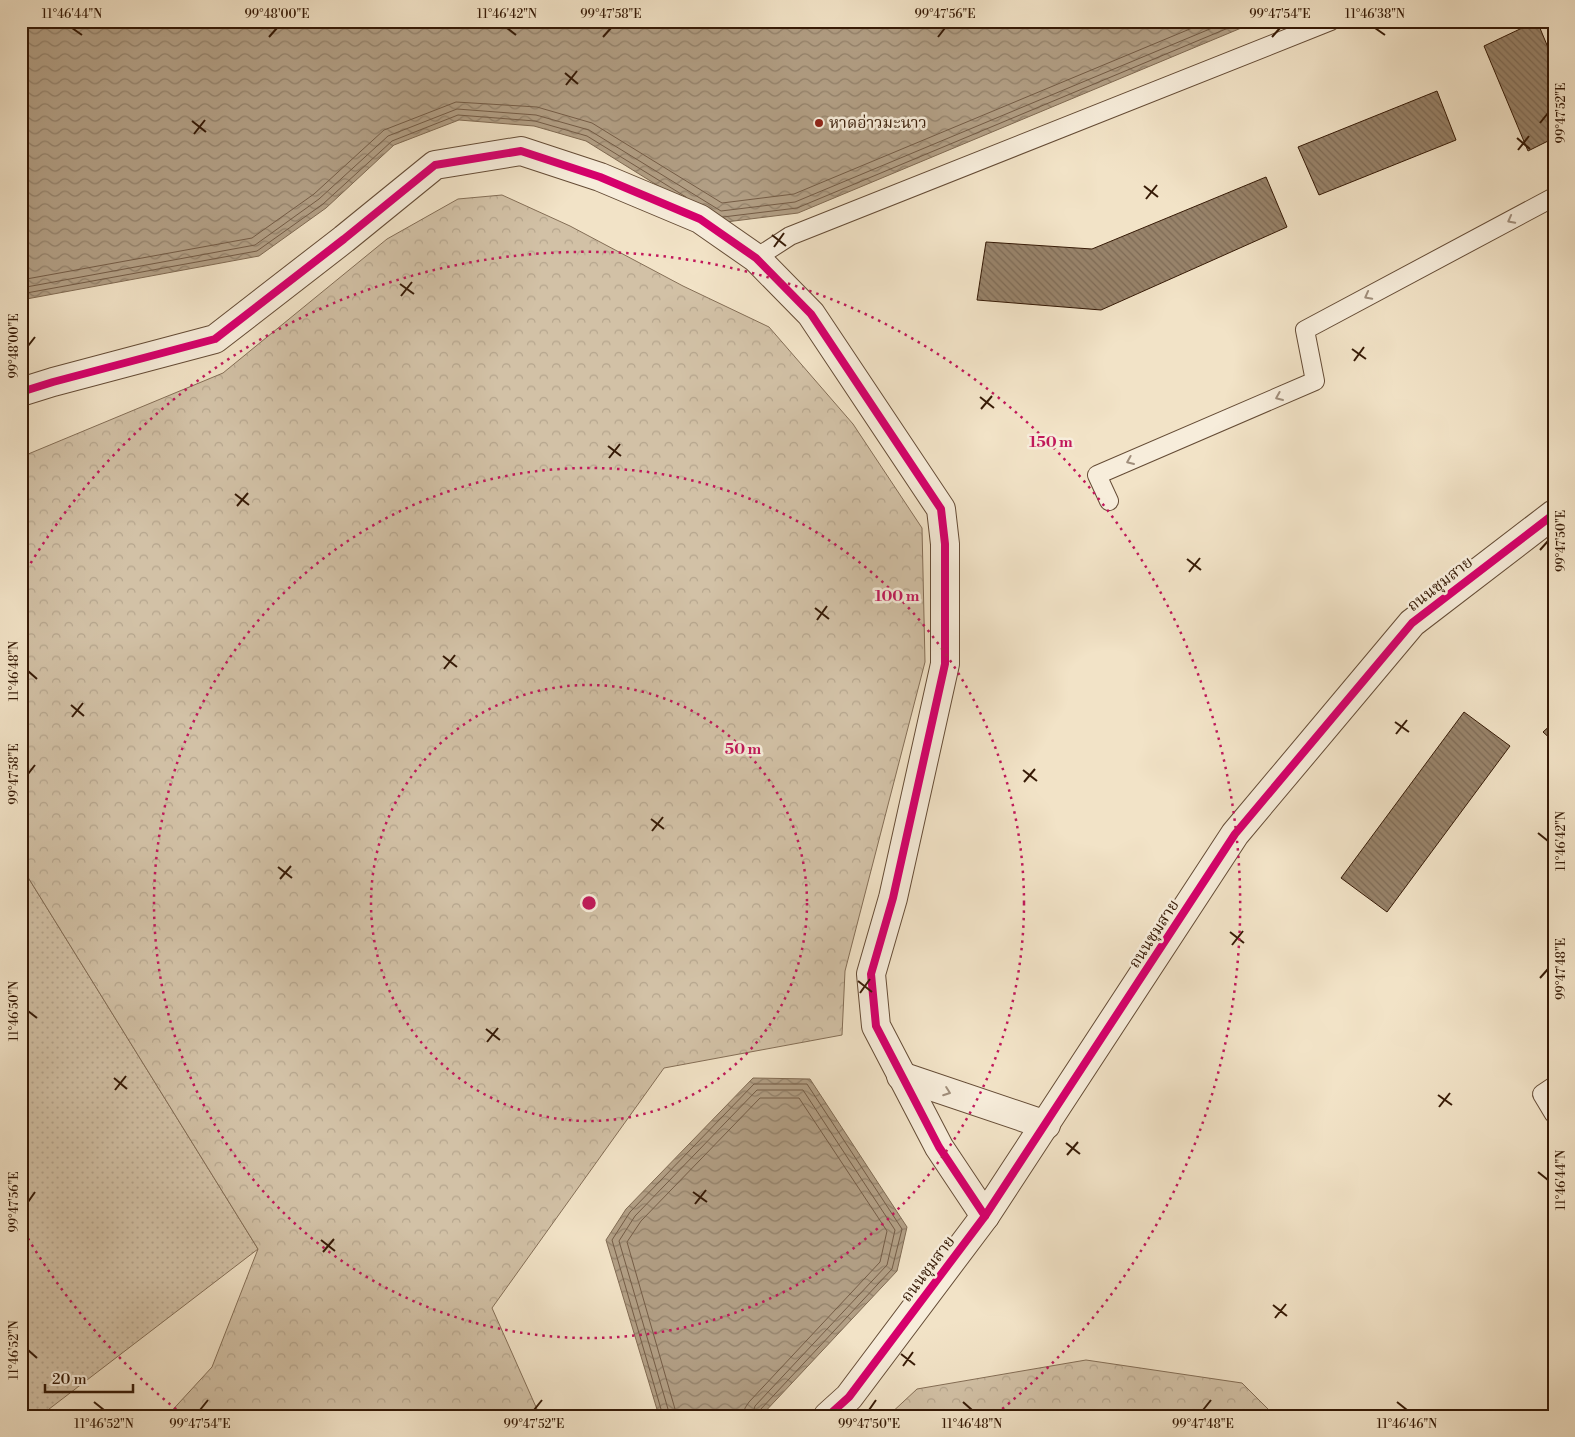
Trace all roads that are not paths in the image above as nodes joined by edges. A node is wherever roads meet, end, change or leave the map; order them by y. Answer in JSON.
{"nodes":[{"id":1,"x":1331,"y":21,"type":"edge"},
{"id":2,"x":1554,"y":197,"type":"edge"},
{"id":3,"x":756,"y":258,"type":"junction"},
{"id":4,"x":21,"y":392,"type":"edge"},
{"id":5,"x":1109,"y":501,"type":"dead end"},
{"id":6,"x":1554,"y":514,"type":"edge"},
{"id":7,"x":901,"y":1076,"type":"junction"},
{"id":8,"x":1554,"y":1086,"type":"edge"},
{"id":9,"x":1554,"y":1114,"type":"edge"},
{"id":10,"x":1046,"y":1125,"type":"junction"},
{"id":11,"x":985,"y":1216,"type":"junction"},
{"id":12,"x":828,"y":1416,"type":"edge"}],
"edges":[{"from":1,"to":3,"type":"lane"},
{"from":2,"to":5,"type":"lane","one_way":true},
{"from":3,"to":4,"type":"street"},
{"from":3,"to":7,"type":"street"},
{"from":6,"to":10,"type":"street","name":"ถนนชุมสาย"},
{"from":7,"to":10,"type":"street","one_way":true},
{"from":7,"to":11,"type":"street"},
{"from":8,"to":9,"type":"lane"},
{"from":10,"to":11,"type":"street","name":"ถนนชุมสาย"},
{"from":11,"to":12,"type":"street","name":"ถนนชุมสาย"}]}
